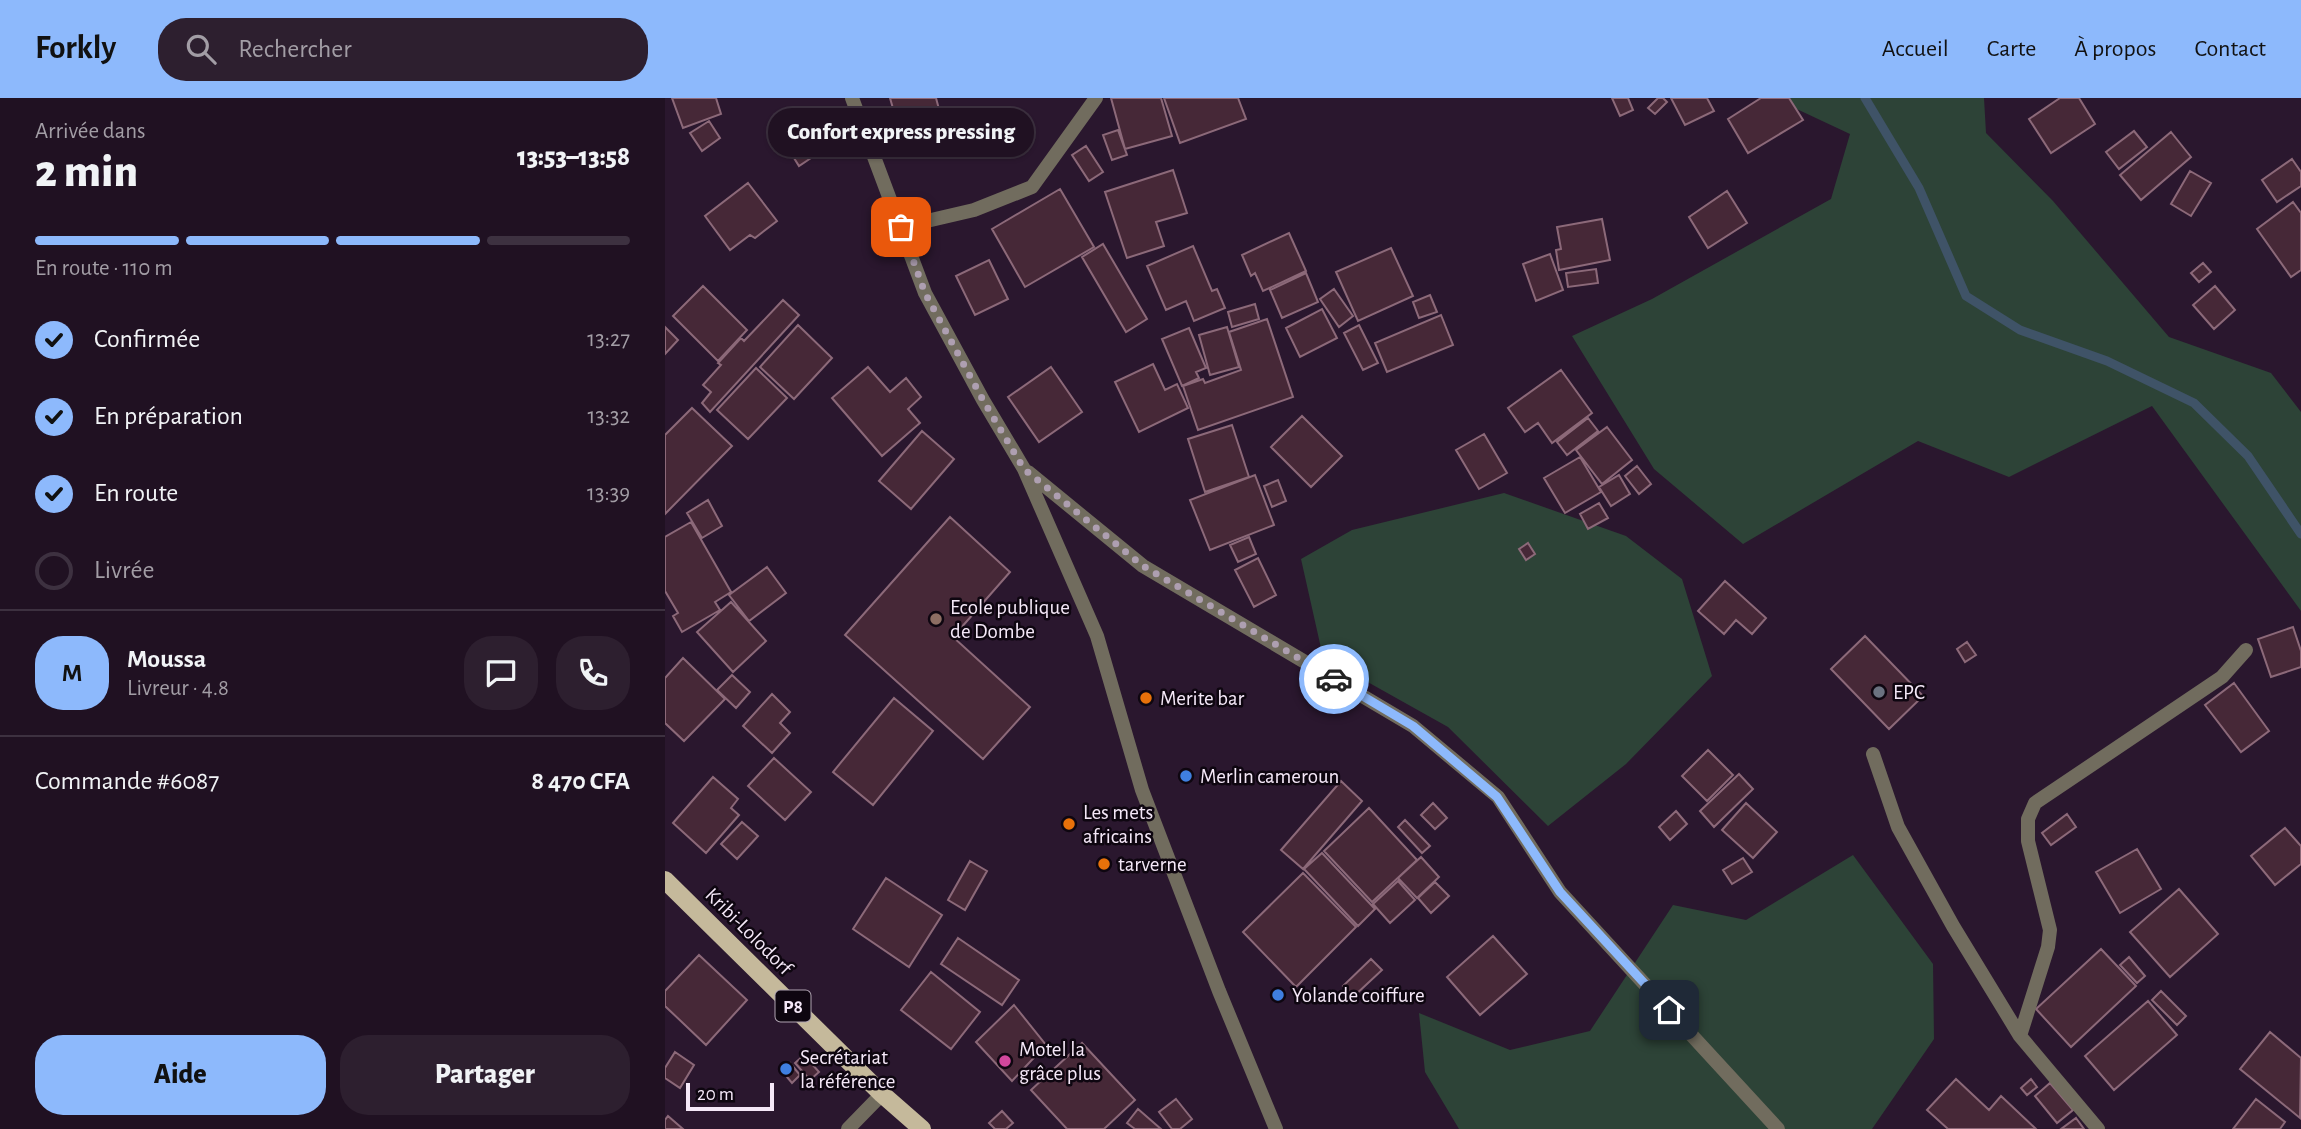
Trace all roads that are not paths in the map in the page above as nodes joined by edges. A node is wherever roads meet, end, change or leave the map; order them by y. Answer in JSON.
{"nodes":[{"id":1,"x":852,"y":98,"type":"edge"},
{"id":2,"x":1095,"y":98,"type":"edge"},
{"id":3,"x":901,"y":227,"type":"junction"},
{"id":4,"x":1024,"y":469,"type":"junction"},
{"id":5,"x":2246,"y":650,"type":"dead end"},
{"id":6,"x":1873,"y":754,"type":"dead end"},
{"id":7,"x":665,"y":880,"type":"edge"},
{"id":8,"x":2020,"y":1036,"type":"junction"},
{"id":9,"x":882,"y":1094,"type":"junction"},
{"id":10,"x":848,"y":1129,"type":"edge"},
{"id":11,"x":922,"y":1129,"type":"edge"},
{"id":12,"x":1276,"y":1129,"type":"edge"},
{"id":13,"x":1779,"y":1129,"type":"edge"},
{"id":14,"x":2098,"y":1129,"type":"edge"}],
"edges":[{"from":1,"to":3,"type":"street"},
{"from":2,"to":3,"type":"street"},
{"from":3,"to":4,"type":"street"},
{"from":4,"to":12,"type":"street"},
{"from":4,"to":13,"type":"street"},
{"from":5,"to":8,"type":"street"},
{"from":6,"to":8,"type":"street"},
{"from":7,"to":9,"type":"main road","name":"Kribi-Lolodorf","number":"P8"},
{"from":8,"to":14,"type":"street"},
{"from":9,"to":10,"type":"street"},
{"from":9,"to":11,"type":"main road","name":"Kribi-Lolodorf","number":"P8"}]}
